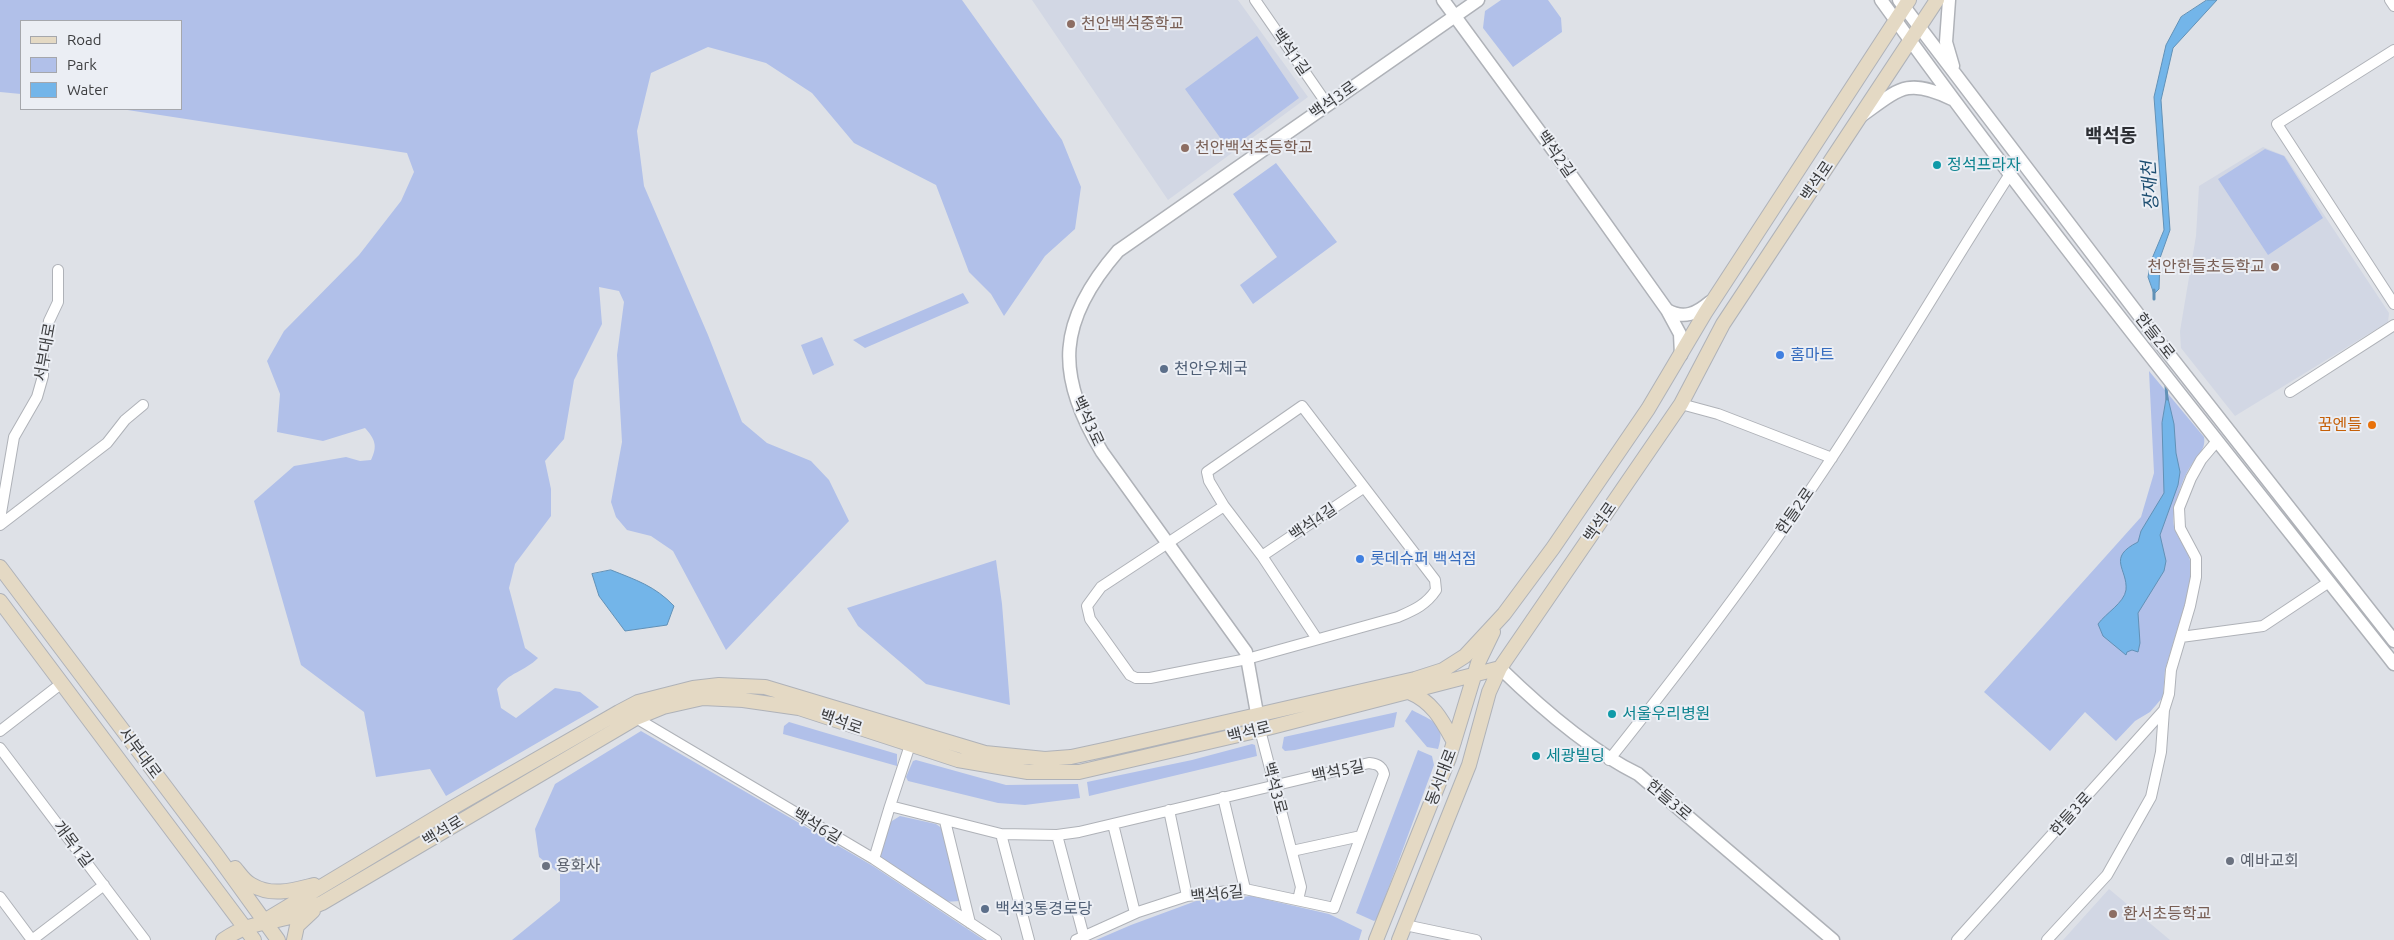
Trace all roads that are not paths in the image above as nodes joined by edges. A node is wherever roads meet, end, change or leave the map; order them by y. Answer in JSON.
{"nodes":[{"id":1,"x":1255,"y":0,"type":"edge"},
{"id":2,"x":1443,"y":0,"type":"edge"},
{"id":3,"x":1478,"y":0,"type":"edge"},
{"id":4,"x":1881,"y":0,"type":"edge"},
{"id":5,"x":1937,"y":0,"type":"edge"},
{"id":6,"x":1949,"y":0,"type":"edge"},
{"id":7,"x":2390,"y":0,"type":"edge"},
{"id":8,"x":1904,"y":2,"type":"edge"},
{"id":9,"x":2394,"y":6,"type":"edge"},
{"id":10,"x":1455,"y":17,"type":"junction"},
{"id":11,"x":1895,"y":20,"type":"junction"},
{"id":12,"x":1920,"y":27,"type":"junction"},
{"id":13,"x":1910,"y":41,"type":"junction"},
{"id":14,"x":2394,"y":50,"type":"edge"},
{"id":15,"x":1956,"y":76,"type":"junction"},
{"id":16,"x":1955,"y":100,"type":"junction"},
{"id":17,"x":1327,"y":104,"type":"junction"},
{"id":18,"x":1859,"y":118,"type":"junction"},
{"id":19,"x":2010,"y":174,"type":"junction"},
{"id":20,"x":58,"y":270,"type":"dead end"},
{"id":21,"x":1714,"y":299,"type":"junction"},
{"id":22,"x":2394,"y":304,"type":"edge"},
{"id":23,"x":1667,"y":310,"type":"junction"},
{"id":24,"x":2394,"y":325,"type":"edge"},
{"id":25,"x":1681,"y":355,"type":"junction"},
{"id":26,"x":2290,"y":392,"type":"dead end"},
{"id":27,"x":1681,"y":404,"type":"junction"},
{"id":28,"x":143,"y":405,"type":"dead end"},
{"id":29,"x":2217,"y":441,"type":"junction"},
{"id":30,"x":1832,"y":458,"type":"junction"},
{"id":31,"x":1363,"y":488,"type":"junction"},
{"id":32,"x":1224,"y":506,"type":"junction"},
{"id":33,"x":0,"y":519,"type":"edge"},
{"id":34,"x":0,"y":525,"type":"edge"},
{"id":35,"x":1167,"y":543,"type":"junction"},
{"id":36,"x":1262,"y":556,"type":"junction"},
{"id":37,"x":0,"y":566,"type":"edge"},
{"id":38,"x":2329,"y":582,"type":"junction"},
{"id":39,"x":0,"y":601,"type":"edge"},
{"id":40,"x":1504,"y":614,"type":"junction"},
{"id":41,"x":2181,"y":637,"type":"junction"},
{"id":42,"x":1317,"y":639,"type":"junction"},
{"id":43,"x":2394,"y":641,"type":"edge"},
{"id":44,"x":1247,"y":659,"type":"junction"},
{"id":45,"x":2394,"y":664,"type":"edge"},
{"id":46,"x":1500,"y":668,"type":"junction"},
{"id":47,"x":1476,"y":669,"type":"junction"},
{"id":48,"x":1444,"y":670,"type":"junction"},
{"id":49,"x":62,"y":683,"type":"junction"},
{"id":50,"x":1409,"y":692,"type":"junction"},
{"id":51,"x":2164,"y":710,"type":"junction"},
{"id":52,"x":1257,"y":714,"type":"junction"},
{"id":53,"x":636,"y":718,"type":"junction"},
{"id":54,"x":1260,"y":730,"type":"junction"},
{"id":55,"x":0,"y":731,"type":"edge"},
{"id":56,"x":1454,"y":742,"type":"junction"},
{"id":57,"x":910,"y":745,"type":"junction"},
{"id":58,"x":0,"y":748,"type":"edge"},
{"id":59,"x":1609,"y":760,"type":"junction"},
{"id":60,"x":1274,"y":785,"type":"junction"},
{"id":61,"x":1223,"y":798,"type":"junction"},
{"id":62,"x":890,"y":806,"type":"junction"},
{"id":63,"x":1169,"y":810,"type":"junction"},
{"id":64,"x":945,"y":821,"type":"junction"},
{"id":65,"x":1113,"y":824,"type":"junction"},
{"id":66,"x":1001,"y":834,"type":"junction"},
{"id":67,"x":1057,"y":835,"type":"junction"},
{"id":68,"x":1361,"y":836,"type":"junction"},
{"id":69,"x":1292,"y":851,"type":"junction"},
{"id":70,"x":216,"y":854,"type":"junction"},
{"id":71,"x":874,"y":859,"type":"junction"},
{"id":72,"x":330,"y":880,"type":"junction"},
{"id":73,"x":104,"y":886,"type":"junction"},
{"id":74,"x":1245,"y":889,"type":"junction"},
{"id":75,"x":1187,"y":896,"type":"junction"},
{"id":76,"x":0,"y":897,"type":"edge"},
{"id":77,"x":1298,"y":900,"type":"junction"},
{"id":78,"x":322,"y":903,"type":"junction"},
{"id":79,"x":1334,"y":908,"type":"joint"},
{"id":80,"x":1136,"y":913,"type":"junction"},
{"id":81,"x":264,"y":921,"type":"junction"},
{"id":82,"x":970,"y":923,"type":"junction"},
{"id":83,"x":1405,"y":925,"type":"junction"},
{"id":84,"x":245,"y":928,"type":"junction"},
{"id":85,"x":1080,"y":938,"type":"edge"},
{"id":86,"x":1962,"y":938,"type":"edge"},
{"id":87,"x":32,"y":940,"type":"edge"},
{"id":88,"x":145,"y":940,"type":"edge"},
{"id":89,"x":223,"y":940,"type":"edge"},
{"id":90,"x":254,"y":940,"type":"edge"},
{"id":91,"x":278,"y":940,"type":"edge"},
{"id":92,"x":294,"y":940,"type":"edge"},
{"id":93,"x":996,"y":940,"type":"edge"},
{"id":94,"x":1029,"y":940,"type":"edge"},
{"id":95,"x":1376,"y":940,"type":"edge"},
{"id":96,"x":1399,"y":940,"type":"edge"},
{"id":97,"x":1476,"y":940,"type":"edge"},
{"id":98,"x":1833,"y":940,"type":"edge"},
{"id":99,"x":2047,"y":940,"type":"edge"}],
"edges":[{"from":1,"to":17,"type":"street","name":"백석1길"},
{"from":2,"to":10,"type":"street","name":"백석2길"},
{"from":3,"to":10,"type":"street","name":"백석3로"},
{"from":4,"to":11,"type":"street","name":"한들2로"},
{"from":5,"to":12,"type":"main road","name":"백석로"},
{"from":6,"to":15,"type":"street"},
{"from":7,"to":9,"type":"street"},
{"from":8,"to":11,"type":"main road","name":"백석로"},
{"from":8,"to":12,"type":"street","name":"한들2로"},
{"from":10,"to":17,"type":"street","name":"백석3로"},
{"from":10,"to":23,"type":"street","name":"백석2길"},
{"from":11,"to":13,"type":"street","name":"한들2로"},
{"from":11,"to":21,"type":"main road","name":"백석로"},
{"from":12,"to":13,"type":"main road","name":"백석로"},
{"from":12,"to":15,"type":"street","name":"한들2로"},
{"from":13,"to":16,"type":"street","name":"한들2로"},
{"from":13,"to":18,"type":"main road","name":"백석로"},
{"from":14,"to":22,"type":"street"},
{"from":15,"to":43,"type":"street","name":"한들2로"},
{"from":16,"to":18,"type":"street"},
{"from":16,"to":19,"type":"street","name":"한들2로"},
{"from":17,"to":35,"type":"street","name":"백석3로"},
{"from":18,"to":27,"type":"main road","name":"백석로"},
{"from":19,"to":29,"type":"street","name":"한들2로"},
{"from":19,"to":30,"type":"street","name":"한들2로"},
{"from":20,"to":33,"type":"street","name":"서부대로"},
{"from":21,"to":23,"type":"street"},
{"from":21,"to":25,"type":"main road","name":"백석로"},
{"from":23,"to":25,"type":"street","name":"백석2길"},
{"from":24,"to":26,"type":"street"},
{"from":25,"to":40,"type":"main road","name":"백석로"},
{"from":27,"to":30,"type":"street"},
{"from":27,"to":46,"type":"main road","name":"백석로"},
{"from":28,"to":34,"type":"street"},
{"from":29,"to":38,"type":"street","name":"한들2로"},
{"from":29,"to":41,"type":"street","name":"한들3로"},
{"from":30,"to":59,"type":"street","name":"한들2로"},
{"from":31,"to":32,"type":"street"},
{"from":31,"to":36,"type":"street","name":"백석4길"},
{"from":31,"to":42,"type":"street"},
{"from":32,"to":35,"type":"street"},
{"from":32,"to":36,"type":"street"},
{"from":35,"to":44,"type":"street","name":"백석3로"},
{"from":35,"to":44,"type":"street"},
{"from":36,"to":42,"type":"street"},
{"from":37,"to":70,"type":"main road","name":"서부대로"},
{"from":38,"to":41,"type":"street"},
{"from":38,"to":45,"type":"street","name":"한들2로"},
{"from":39,"to":49,"type":"main road","name":"서부대로"},
{"from":40,"to":47,"type":"main road","name":"동서대로"},
{"from":40,"to":48,"type":"main road","name":"백석로"},
{"from":41,"to":51,"type":"street","name":"한들3로"},
{"from":42,"to":44,"type":"street"},
{"from":44,"to":52,"type":"street","name":"백석3로"},
{"from":46,"to":47,"type":"main road","name":"백석로"},
{"from":46,"to":59,"type":"street","name":"한들3로"},
{"from":46,"to":83,"type":"main road","name":"동서대로"},
{"from":47,"to":48,"type":"main road"},
{"from":47,"to":50,"type":"main road","name":"백석로"},
{"from":47,"to":56,"type":"main road","name":"동서대로"},
{"from":48,"to":52,"type":"main road","name":"백석로"},
{"from":49,"to":55,"type":"street"},
{"from":49,"to":84,"type":"main road","name":"서부대로"},
{"from":50,"to":54,"type":"main road","name":"백석로"},
{"from":50,"to":56,"type":"main road"},
{"from":51,"to":86,"type":"street","name":"한들3로"},
{"from":51,"to":99,"type":"street","name":"한들3로"},
{"from":52,"to":54,"type":"street","name":"백석3로"},
{"from":52,"to":72,"type":"main road","name":"백석로"},
{"from":53,"to":57,"type":"main road","name":"백석로"},
{"from":53,"to":71,"type":"street","name":"백석6길"},
{"from":53,"to":78,"type":"main road","name":"백석로"},
{"from":54,"to":57,"type":"main road","name":"백석로"},
{"from":54,"to":60,"type":"street","name":"백석3로"},
{"from":56,"to":95,"type":"main road","name":"동서대로"},
{"from":57,"to":62,"type":"street"},
{"from":58,"to":73,"type":"street","name":"개목1길"},
{"from":59,"to":98,"type":"street","name":"한들3로"},
{"from":60,"to":61,"type":"street","name":"백석5길"},
{"from":60,"to":68,"type":"street","name":"백석5길"},
{"from":60,"to":69,"type":"street","name":"백석3로"},
{"from":61,"to":63,"type":"street","name":"백석5길"},
{"from":61,"to":74,"type":"street"},
{"from":62,"to":64,"type":"street","name":"백석5길"},
{"from":62,"to":71,"type":"street"},
{"from":63,"to":65,"type":"street","name":"백석5길"},
{"from":63,"to":75,"type":"street"},
{"from":64,"to":66,"type":"street","name":"백석5길"},
{"from":64,"to":82,"type":"street"},
{"from":65,"to":67,"type":"street","name":"백석5길"},
{"from":65,"to":80,"type":"street"},
{"from":66,"to":67,"type":"street","name":"백석5길"},
{"from":66,"to":94,"type":"street"},
{"from":67,"to":85,"type":"street"},
{"from":68,"to":69,"type":"street"},
{"from":68,"to":79,"type":"street","name":"백석5길"},
{"from":69,"to":77,"type":"street","name":"백석3로"},
{"from":70,"to":72,"type":"main road"},
{"from":70,"to":81,"type":"main road","name":"서부대로"},
{"from":71,"to":82,"type":"street","name":"백석6길"},
{"from":72,"to":81,"type":"main road","name":"백석로"},
{"from":73,"to":87,"type":"street"},
{"from":73,"to":88,"type":"street","name":"개목1길"},
{"from":74,"to":75,"type":"street","name":"백석6길"},
{"from":74,"to":77,"type":"street","name":"백석6길"},
{"from":75,"to":80,"type":"street","name":"백석6길"},
{"from":76,"to":87,"type":"street"},
{"from":77,"to":79,"type":"street","name":"백석6길"},
{"from":78,"to":81,"type":"main road","name":"백석로"},
{"from":78,"to":92,"type":"main road"},
{"from":80,"to":85,"type":"street","name":"백석6길"},
{"from":81,"to":84,"type":"main road","name":"백석로"},
{"from":81,"to":91,"type":"main road","name":"서부대로"},
{"from":82,"to":93,"type":"street","name":"백석6길"},
{"from":83,"to":96,"type":"main road","name":"동서대로"},
{"from":83,"to":97,"type":"street"},
{"from":84,"to":89,"type":"main road","name":"백석로"},
{"from":84,"to":90,"type":"main road","name":"서부대로"}]}
